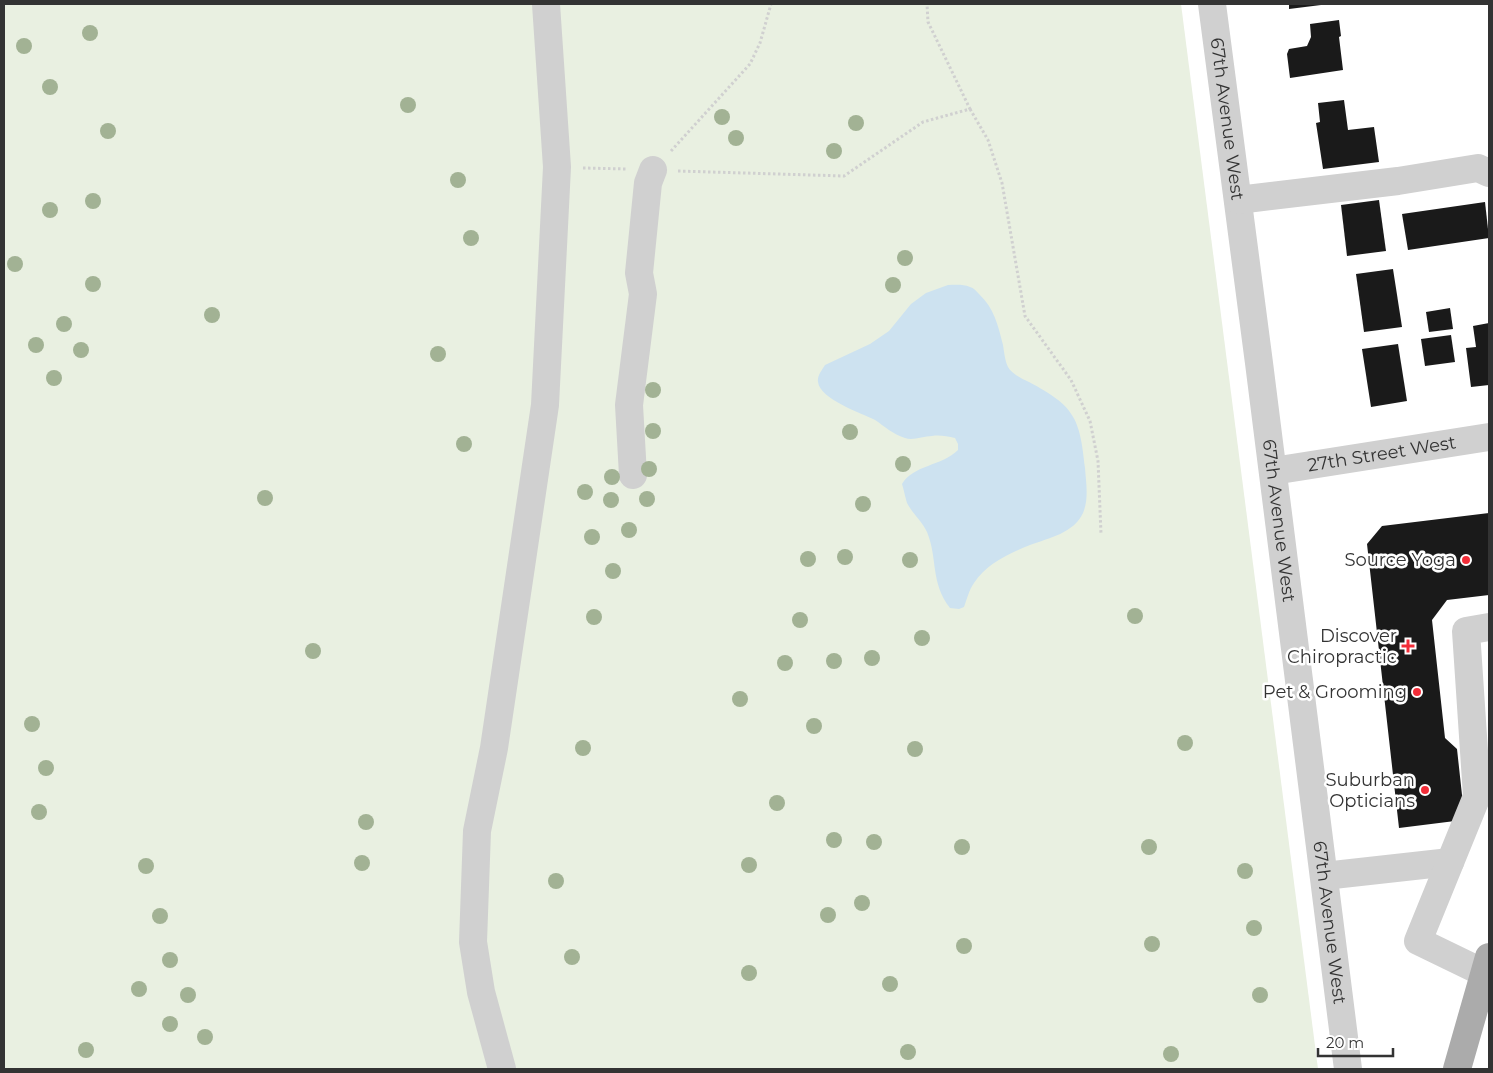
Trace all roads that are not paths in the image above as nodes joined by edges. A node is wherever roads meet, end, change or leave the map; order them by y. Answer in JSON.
{"nodes":[{"id":1,"x":546,"y":4,"type":"edge"},
{"id":2,"x":1212,"y":4,"type":"edge"},
{"id":3,"x":653,"y":170,"type":"road end"},
{"id":4,"x":1489,"y":173,"type":"edge"},
{"id":5,"x":1238,"y":200,"type":"junction"},
{"id":6,"x":1489,"y":437,"type":"edge"},
{"id":7,"x":1273,"y":471,"type":"junction"},
{"id":8,"x":633,"y":475,"type":"dead end"},
{"id":9,"x":1489,"y":627,"type":"edge"},
{"id":10,"x":1450,"y":862,"type":"junction"},
{"id":11,"x":1324,"y":876,"type":"junction"},
{"id":12,"x":1487,"y":965,"type":"edge"},
{"id":13,"x":502,"y":1069,"type":"edge"},
{"id":14,"x":1348,"y":1069,"type":"edge"},
{"id":15,"x":1457,"y":1069,"type":"edge"}],
"edges":[{"from":1,"to":13,"type":"street"},
{"from":2,"to":5,"type":"street","name":"67th Avenue West"},
{"from":3,"to":8,"type":"street"},
{"from":4,"to":5,"type":"street"},
{"from":5,"to":7,"type":"street","name":"67th Avenue West"},
{"from":6,"to":7,"type":"street","name":"27th Street West"},
{"from":7,"to":11,"type":"street","name":"67th Avenue West"},
{"from":9,"to":10,"type":"street"},
{"from":10,"to":11,"type":"street"},
{"from":10,"to":12,"type":"street"},
{"from":11,"to":14,"type":"street","name":"67th Avenue West"},
{"from":12,"to":15,"type":"main road"}]}
